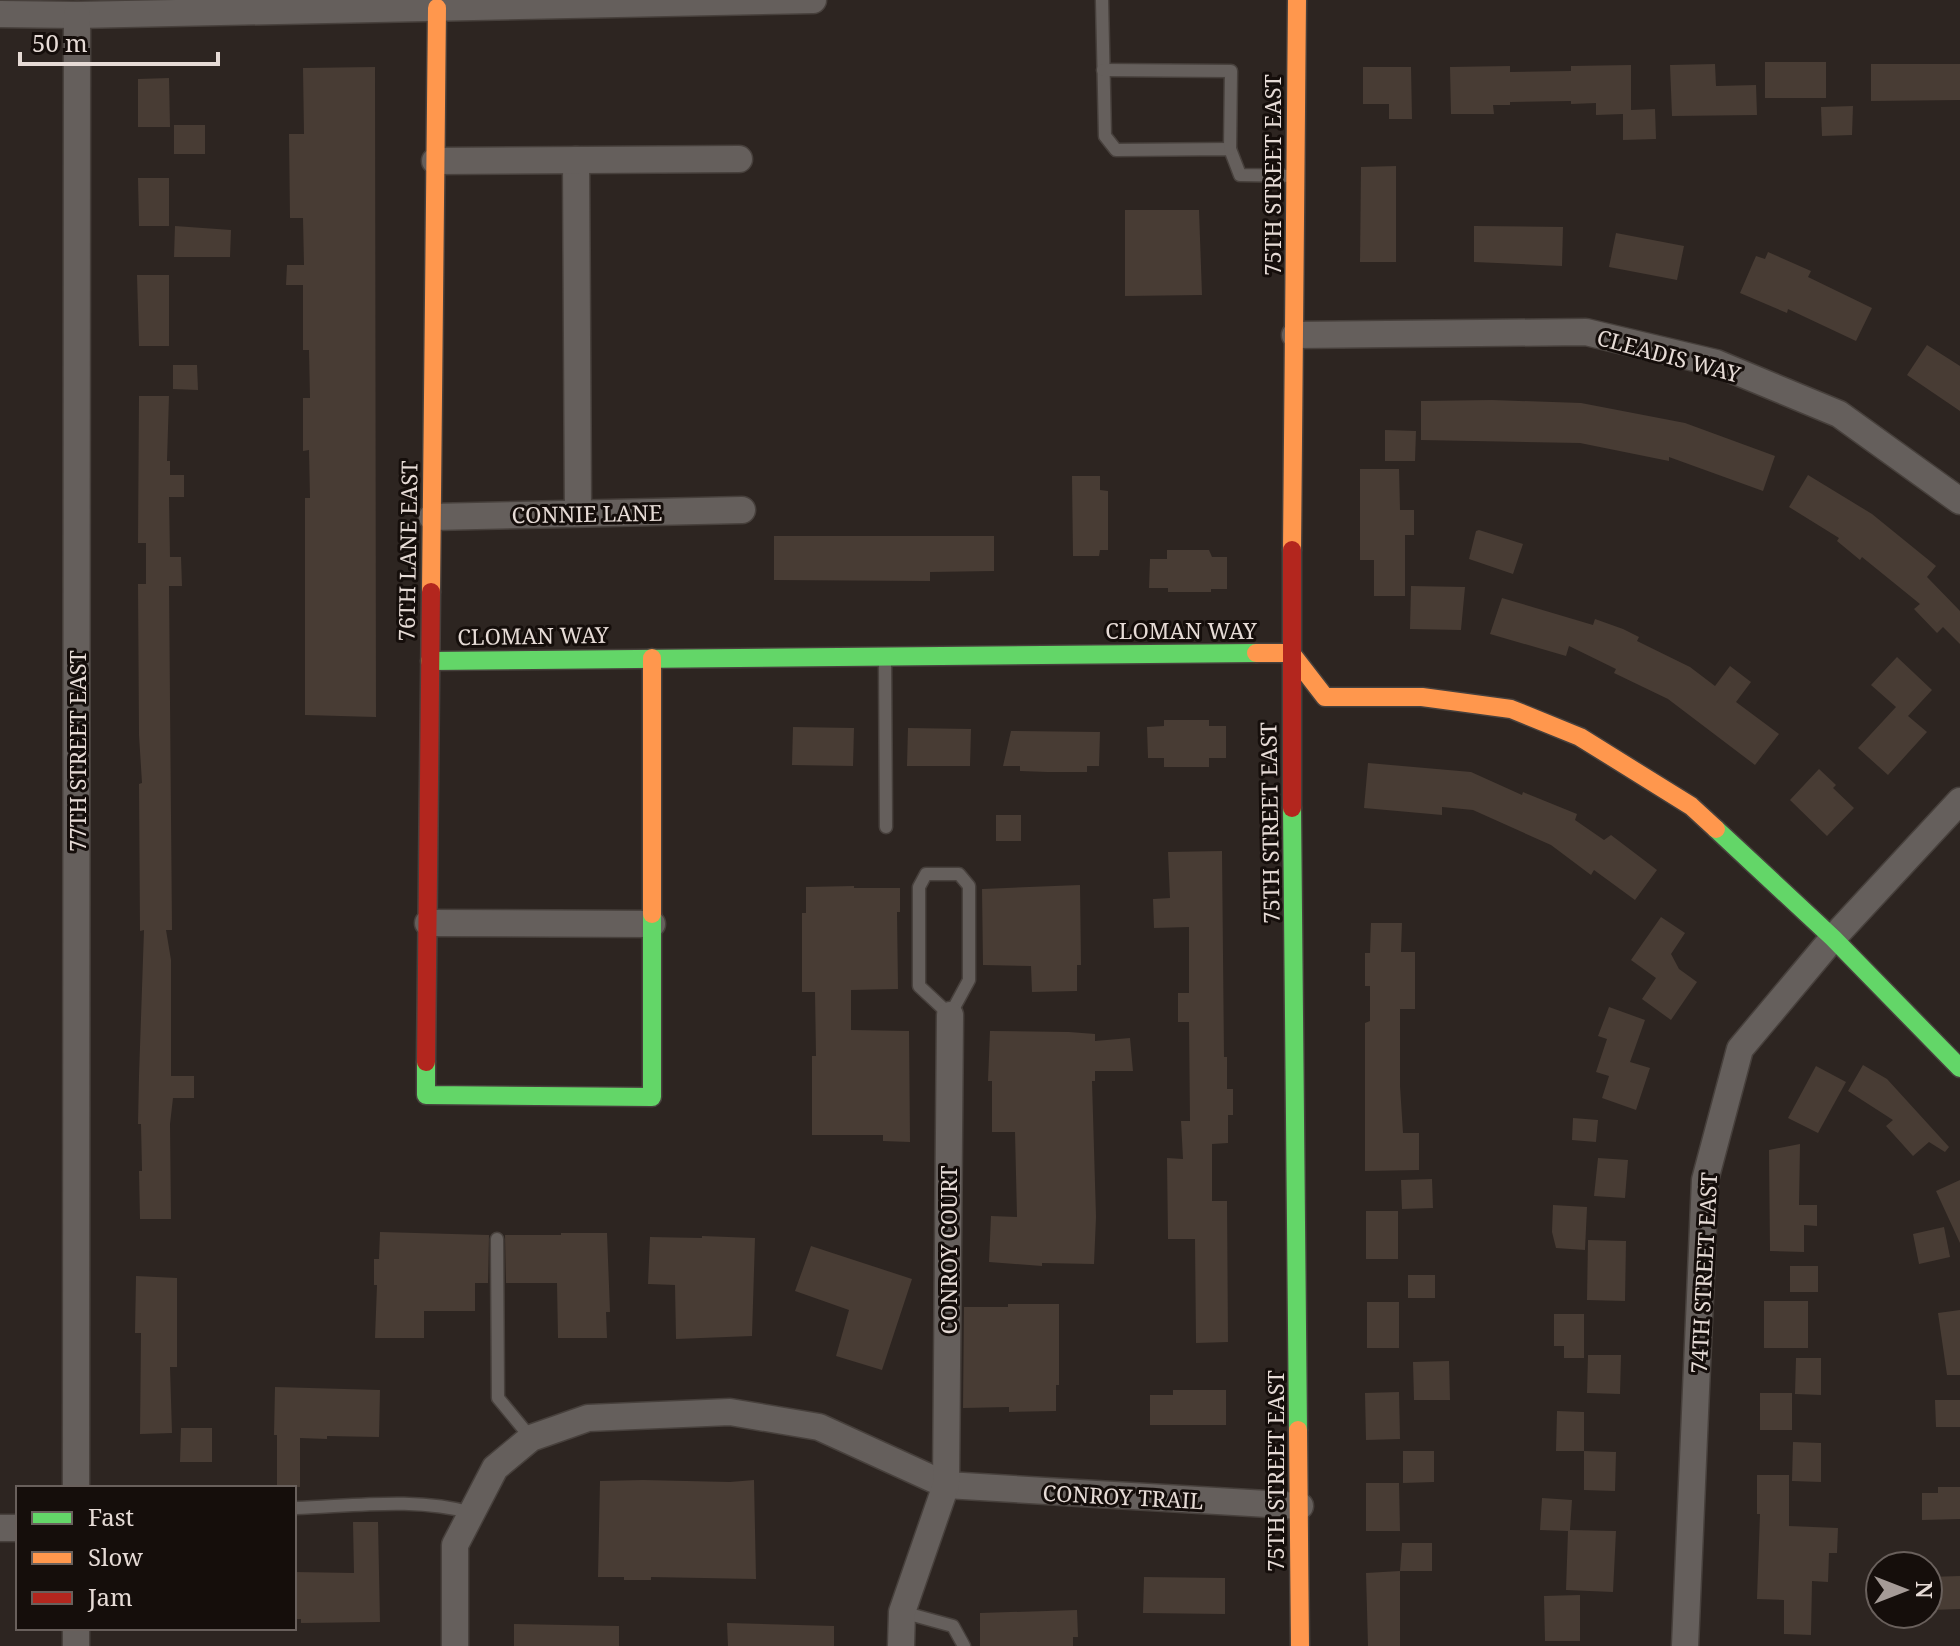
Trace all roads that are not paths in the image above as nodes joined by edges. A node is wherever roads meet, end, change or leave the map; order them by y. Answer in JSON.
{"nodes":[{"id":1,"x":813,"y":0,"type":"edge"},
{"id":2,"x":1102,"y":0,"type":"edge"},
{"id":3,"x":1297,"y":0,"type":"edge"},
{"id":4,"x":437,"y":8,"type":"junction"},
{"id":5,"x":0,"y":14,"type":"edge"},
{"id":6,"x":77,"y":15,"type":"junction"},
{"id":7,"x":1103,"y":70,"type":"junction"},
{"id":8,"x":1230,"y":149,"type":"junction"},
{"id":9,"x":739,"y":159,"type":"dead end"},
{"id":10,"x":576,"y":160,"type":"junction"},
{"id":11,"x":435,"y":161,"type":"junction"},
{"id":12,"x":1296,"y":176,"type":"junction"},
{"id":13,"x":1295,"y":335,"type":"junction"},
{"id":14,"x":1960,"y":501,"type":"edge"},
{"id":15,"x":742,"y":510,"type":"dead end"},
{"id":16,"x":578,"y":512,"type":"junction"},
{"id":17,"x":432,"y":517,"type":"junction"},
{"id":18,"x":1291,"y":653,"type":"junction"},
{"id":19,"x":885,"y":656,"type":"junction"},
{"id":20,"x":652,"y":658,"type":"junction"},
{"id":21,"x":430,"y":661,"type":"junction"},
{"id":22,"x":1960,"y":801,"type":"edge"},
{"id":23,"x":886,"y":827,"type":"dead end"},
{"id":24,"x":428,"y":923,"type":"junction"},
{"id":25,"x":652,"y":924,"type":"junction"},
{"id":26,"x":1833,"y":938,"type":"junction"},
{"id":27,"x":950,"y":1015,"type":"junction"},
{"id":28,"x":1960,"y":1068,"type":"edge"},
{"id":29,"x":497,"y":1239,"type":"dead end"},
{"id":30,"x":531,"y":1438,"type":"junction"},
{"id":31,"x":946,"y":1485,"type":"junction"},
{"id":32,"x":76,"y":1486,"type":"edge"},
{"id":33,"x":1300,"y":1506,"type":"junction"},
{"id":34,"x":296,"y":1508,"type":"dead end"},
{"id":35,"x":472,"y":1513,"type":"junction"},
{"id":36,"x":902,"y":1612,"type":"junction"},
{"id":37,"x":455,"y":1646,"type":"edge"},
{"id":38,"x":901,"y":1646,"type":"edge"},
{"id":39,"x":964,"y":1646,"type":"edge"},
{"id":40,"x":1300,"y":1646,"type":"edge"},
{"id":41,"x":1685,"y":1646,"type":"edge"}],
"edges":[{"from":1,"to":4,"type":"street"},
{"from":2,"to":7,"type":"lane"},
{"from":3,"to":12,"type":"street","name":"75TH STREET EAST"},
{"from":4,"to":6,"type":"street"},
{"from":4,"to":11,"type":"street","name":"76TH LANE EAST"},
{"from":5,"to":6,"type":"street"},
{"from":6,"to":32,"type":"street","name":"77TH STREET EAST"},
{"from":7,"to":8,"type":"lane"},
{"from":7,"to":8,"type":"lane"},
{"from":8,"to":12,"type":"lane"},
{"from":9,"to":10,"type":"street"},
{"from":10,"to":11,"type":"street"},
{"from":10,"to":16,"type":"street"},
{"from":11,"to":17,"type":"street","name":"76TH LANE EAST"},
{"from":12,"to":13,"type":"street","name":"75TH STREET EAST"},
{"from":13,"to":14,"type":"street","name":"CLEADIS WAY"},
{"from":13,"to":18,"type":"street","name":"75TH STREET EAST"},
{"from":15,"to":16,"type":"street","name":"CONNIE LANE"},
{"from":16,"to":17,"type":"street","name":"CONNIE LANE"},
{"from":17,"to":21,"type":"street","name":"76TH LANE EAST"},
{"from":18,"to":19,"type":"street","name":"CLOMAN WAY"},
{"from":18,"to":26,"type":"street"},
{"from":18,"to":33,"type":"street","name":"75TH STREET EAST"},
{"from":19,"to":20,"type":"street","name":"CLOMAN WAY"},
{"from":19,"to":23,"type":"lane"},
{"from":20,"to":21,"type":"street","name":"CLOMAN WAY"},
{"from":20,"to":25,"type":"street"},
{"from":21,"to":24,"type":"street","name":"76TH LANE EAST"},
{"from":22,"to":26,"type":"street","name":"74TH STREET EAST"},
{"from":24,"to":25,"type":"street"},
{"from":24,"to":25,"type":"street","name":"76TH LANE EAST"},
{"from":26,"to":28,"type":"street"},
{"from":26,"to":41,"type":"street","name":"74TH STREET EAST"},
{"from":27,"to":27,"type":"lane"},
{"from":27,"to":31,"type":"street","name":"CONROY COURT"},
{"from":29,"to":30,"type":"lane"},
{"from":30,"to":31,"type":"street","name":"CONROY TRAIL"},
{"from":30,"to":35,"type":"street","name":"CONROY TRAIL"},
{"from":31,"to":33,"type":"street","name":"CONROY TRAIL"},
{"from":31,"to":36,"type":"street"},
{"from":33,"to":40,"type":"street","name":"75TH STREET EAST"},
{"from":34,"to":35,"type":"lane"},
{"from":35,"to":37,"type":"street","name":"CONROY TRAIL"},
{"from":36,"to":38,"type":"street"},
{"from":36,"to":39,"type":"lane"}]}
